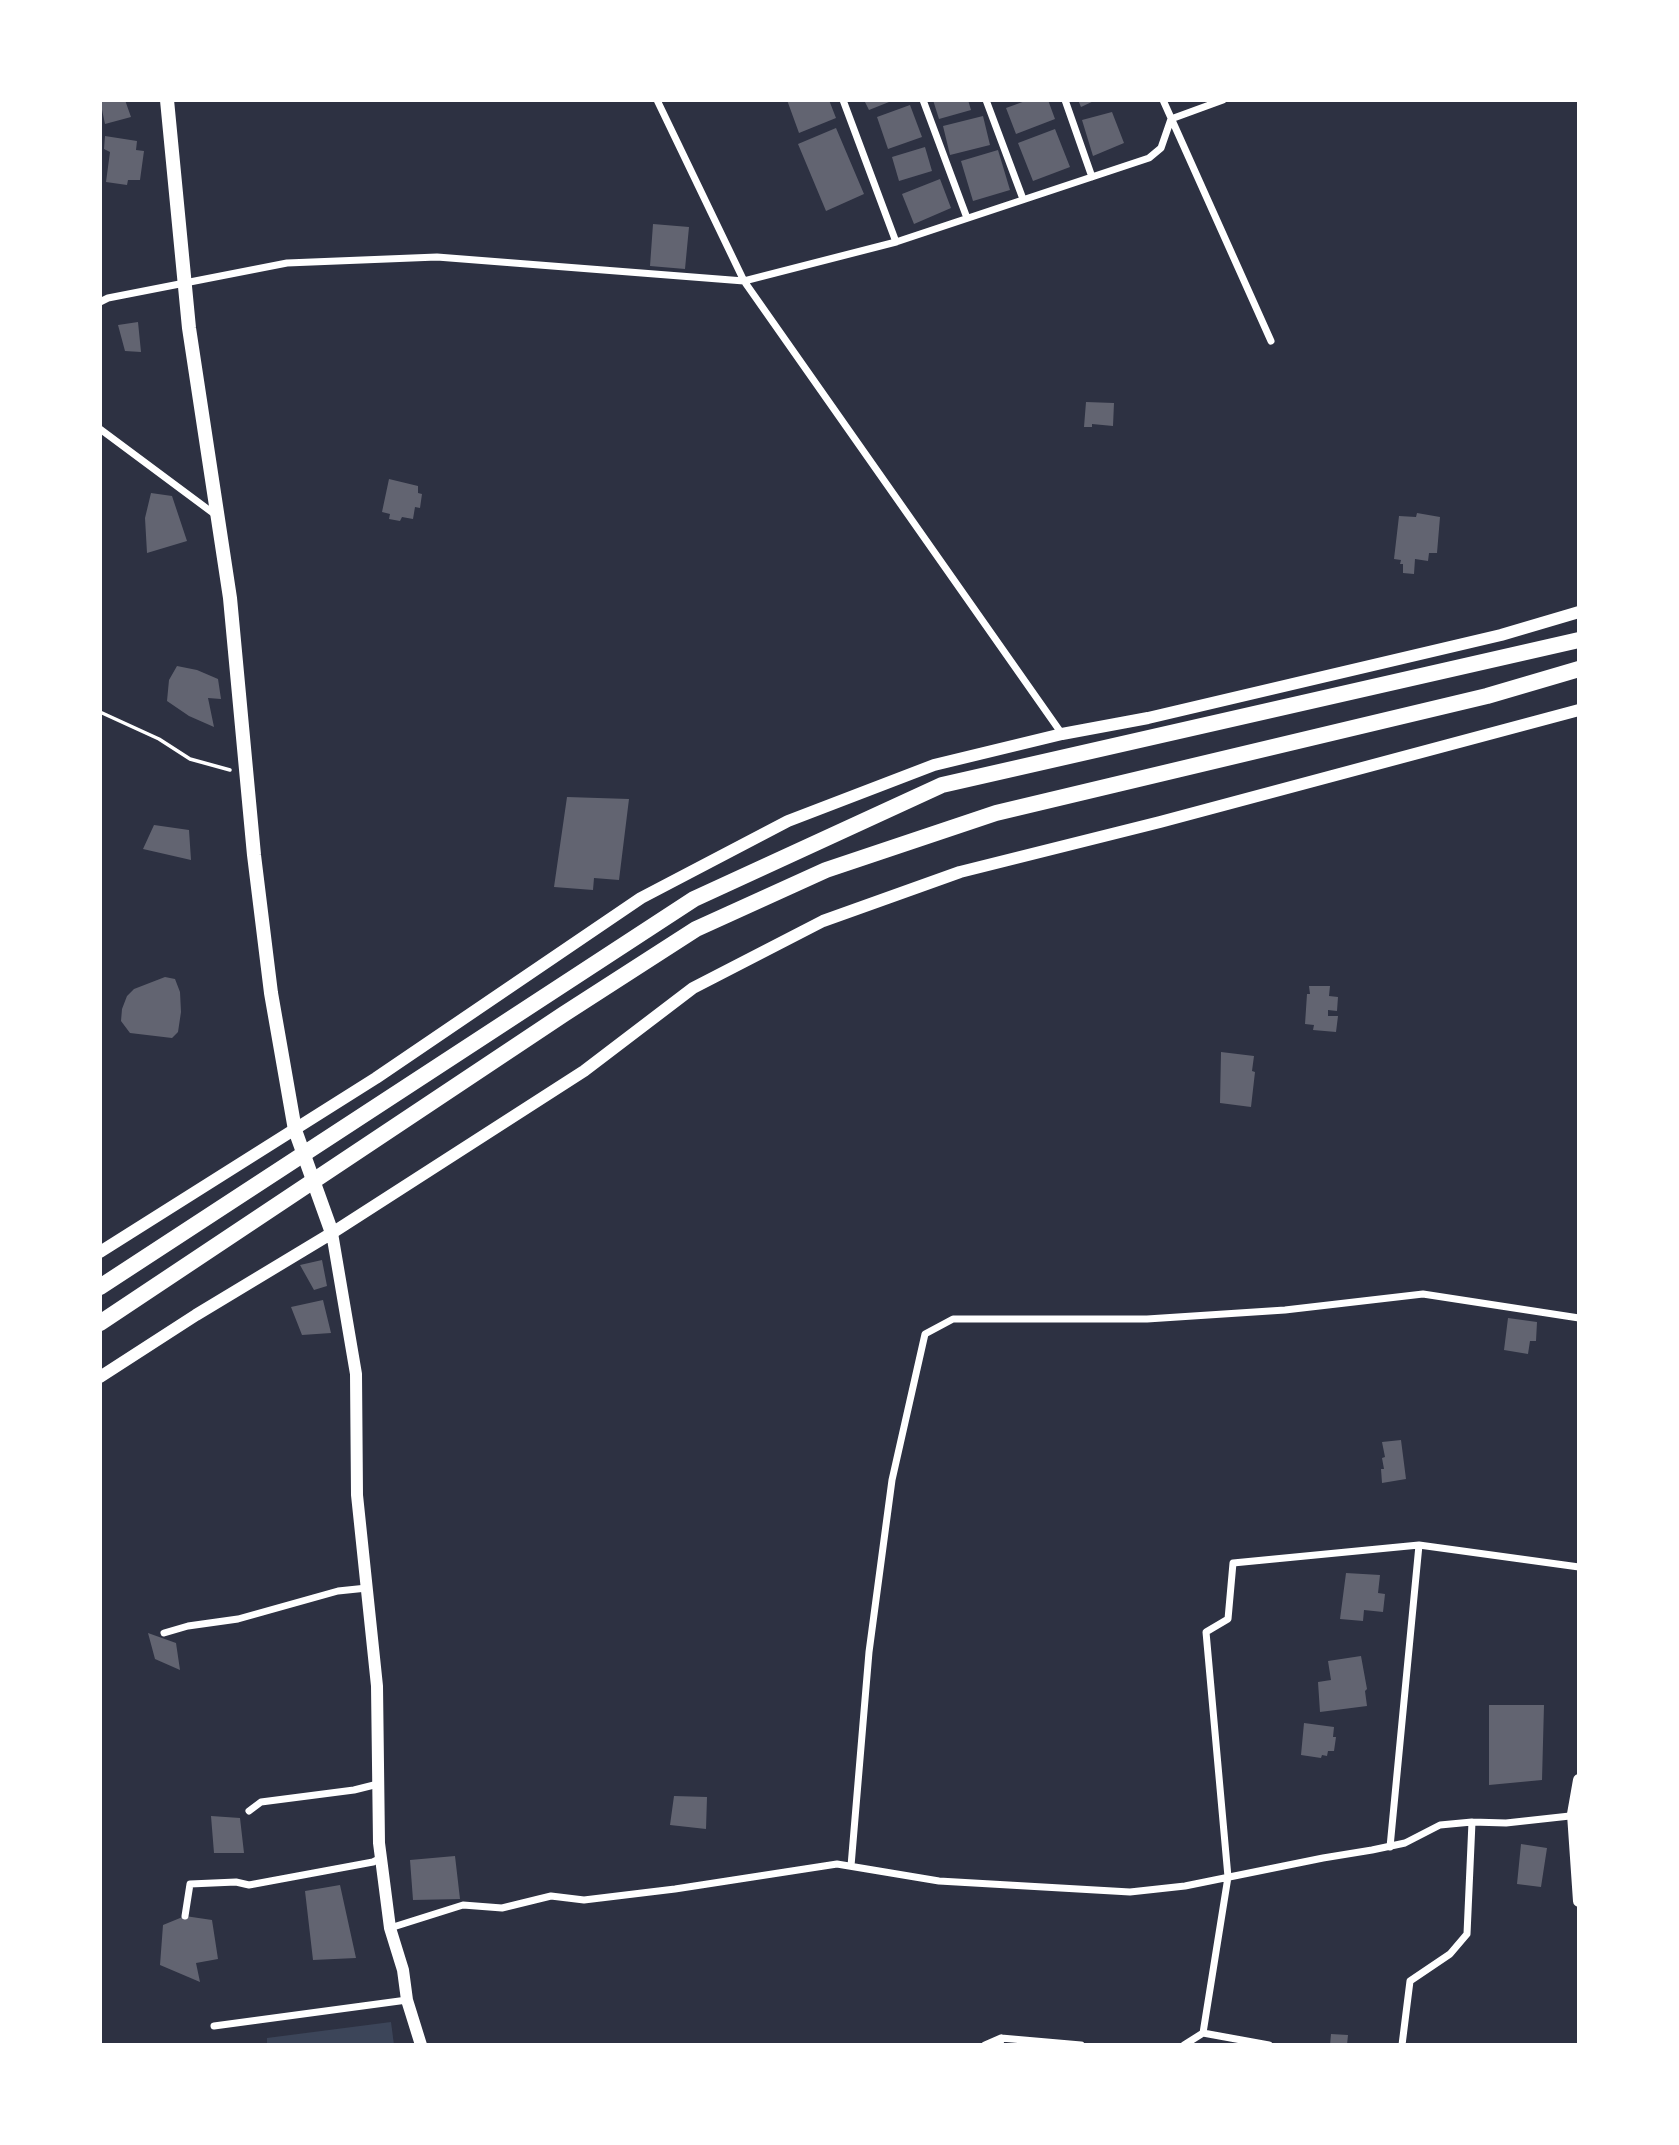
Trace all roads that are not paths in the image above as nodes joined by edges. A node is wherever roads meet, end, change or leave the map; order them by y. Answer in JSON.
{"nodes":[{"id":1,"x":167,"y":100,"type":"edge"},
{"id":2,"x":657,"y":100,"type":"edge"},
{"id":3,"x":843,"y":100,"type":"edge"},
{"id":4,"x":923,"y":100,"type":"edge"},
{"id":5,"x":986,"y":100,"type":"edge"},
{"id":6,"x":1065,"y":100,"type":"edge"},
{"id":7,"x":1163,"y":100,"type":"edge"},
{"id":8,"x":1223,"y":100,"type":"edge"},
{"id":9,"x":1171,"y":119,"type":"junction"},
{"id":10,"x":1092,"y":177,"type":"junction"},
{"id":11,"x":1023,"y":199,"type":"junction"},
{"id":12,"x":967,"y":218,"type":"junction"},
{"id":13,"x":896,"y":242,"type":"junction"},
{"id":14,"x":744,"y":281,"type":"junction"},
{"id":15,"x":185,"y":284,"type":"junction"},
{"id":16,"x":100,"y":302,"type":"edge"},
{"id":17,"x":1271,"y":341,"type":"dead end"},
{"id":18,"x":100,"y":429,"type":"edge"},
{"id":19,"x":219,"y":518,"type":"junction"},
{"id":20,"x":1579,"y":612,"type":"edge"},
{"id":21,"x":1579,"y":640,"type":"edge"},
{"id":22,"x":1579,"y":669,"type":"edge"},
{"id":23,"x":1579,"y":710,"type":"edge"},
{"id":24,"x":1062,"y":734,"type":"junction"},
{"id":25,"x":295,"y":1130,"type":"junction"},
{"id":26,"x":332,"y":1233,"type":"junction"},
{"id":27,"x":100,"y":1252,"type":"edge"},
{"id":28,"x":100,"y":1287,"type":"edge"},
{"id":29,"x":1579,"y":1318,"type":"edge"},
{"id":30,"x":100,"y":1323,"type":"edge"},
{"id":31,"x":100,"y":1377,"type":"edge"},
{"id":32,"x":1419,"y":1545,"type":"junction"},
{"id":33,"x":1579,"y":1567,"type":"edge"},
{"id":34,"x":367,"y":1588,"type":"junction"},
{"id":35,"x":164,"y":1633,"type":"dead end"},
{"id":36,"x":1579,"y":1780,"type":"edge"},
{"id":37,"x":378,"y":1784,"type":"junction"},
{"id":38,"x":249,"y":1811,"type":"dead end"},
{"id":39,"x":1576,"y":1814,"type":"edge"},
{"id":40,"x":1472,"y":1822,"type":"junction"},
{"id":41,"x":1390,"y":1847,"type":"junction"},
{"id":42,"x":381,"y":1858,"type":"junction"},
{"id":43,"x":851,"y":1866,"type":"junction"},
{"id":44,"x":1228,"y":1877,"type":"junction"},
{"id":45,"x":1579,"y":1901,"type":"edge"},
{"id":46,"x":185,"y":1916,"type":"dead end"},
{"id":47,"x":390,"y":1928,"type":"junction"},
{"id":48,"x":407,"y":2000,"type":"junction"},
{"id":49,"x":214,"y":2026,"type":"dead end"},
{"id":50,"x":1203,"y":2033,"type":"junction"},
{"id":51,"x":1001,"y":2042,"type":"edge"},
{"id":52,"x":421,"y":2045,"type":"edge"},
{"id":53,"x":985,"y":2045,"type":"edge"},
{"id":54,"x":1081,"y":2045,"type":"edge"},
{"id":55,"x":1184,"y":2045,"type":"edge"},
{"id":56,"x":1269,"y":2045,"type":"edge"},
{"id":57,"x":1402,"y":2045,"type":"edge"}],
"edges":[{"from":1,"to":15,"type":"main road"},
{"from":2,"to":14,"type":"street"},
{"from":3,"to":13,"type":"street"},
{"from":4,"to":12,"type":"street"},
{"from":5,"to":11,"type":"street"},
{"from":6,"to":10,"type":"street"},
{"from":7,"to":9,"type":"street"},
{"from":8,"to":9,"type":"street"},
{"from":9,"to":10,"type":"street"},
{"from":9,"to":17,"type":"street"},
{"from":10,"to":11,"type":"street"},
{"from":11,"to":12,"type":"street"},
{"from":12,"to":13,"type":"street"},
{"from":13,"to":14,"type":"street"},
{"from":14,"to":15,"type":"street"},
{"from":14,"to":24,"type":"street"},
{"from":15,"to":16,"type":"street"},
{"from":15,"to":19,"type":"main road"},
{"from":18,"to":19,"type":"street"},
{"from":19,"to":25,"type":"main road"},
{"from":20,"to":24,"type":"street"},
{"from":21,"to":28,"type":"highway"},
{"from":22,"to":30,"type":"highway"},
{"from":23,"to":26,"type":"street"},
{"from":24,"to":25,"type":"street"},
{"from":25,"to":26,"type":"main road"},
{"from":25,"to":27,"type":"street"},
{"from":26,"to":31,"type":"street"},
{"from":26,"to":34,"type":"street"},
{"from":29,"to":43,"type":"street"},
{"from":32,"to":33,"type":"street"},
{"from":32,"to":41,"type":"street"},
{"from":32,"to":44,"type":"street"},
{"from":34,"to":35,"type":"street"},
{"from":34,"to":37,"type":"street"},
{"from":36,"to":39,"type":"street"},
{"from":37,"to":38,"type":"street"},
{"from":37,"to":42,"type":"street"},
{"from":39,"to":40,"type":"street"},
{"from":39,"to":45,"type":"street"},
{"from":40,"to":41,"type":"street"},
{"from":40,"to":57,"type":"street"},
{"from":41,"to":44,"type":"street"},
{"from":42,"to":46,"type":"street"},
{"from":42,"to":47,"type":"street"},
{"from":43,"to":44,"type":"street"},
{"from":43,"to":47,"type":"street"},
{"from":44,"to":50,"type":"street"},
{"from":47,"to":48,"type":"street"},
{"from":48,"to":49,"type":"street"},
{"from":48,"to":52,"type":"street"},
{"from":50,"to":55,"type":"street"},
{"from":50,"to":56,"type":"street"},
{"from":51,"to":53,"type":"street"},
{"from":51,"to":54,"type":"street"}]}
